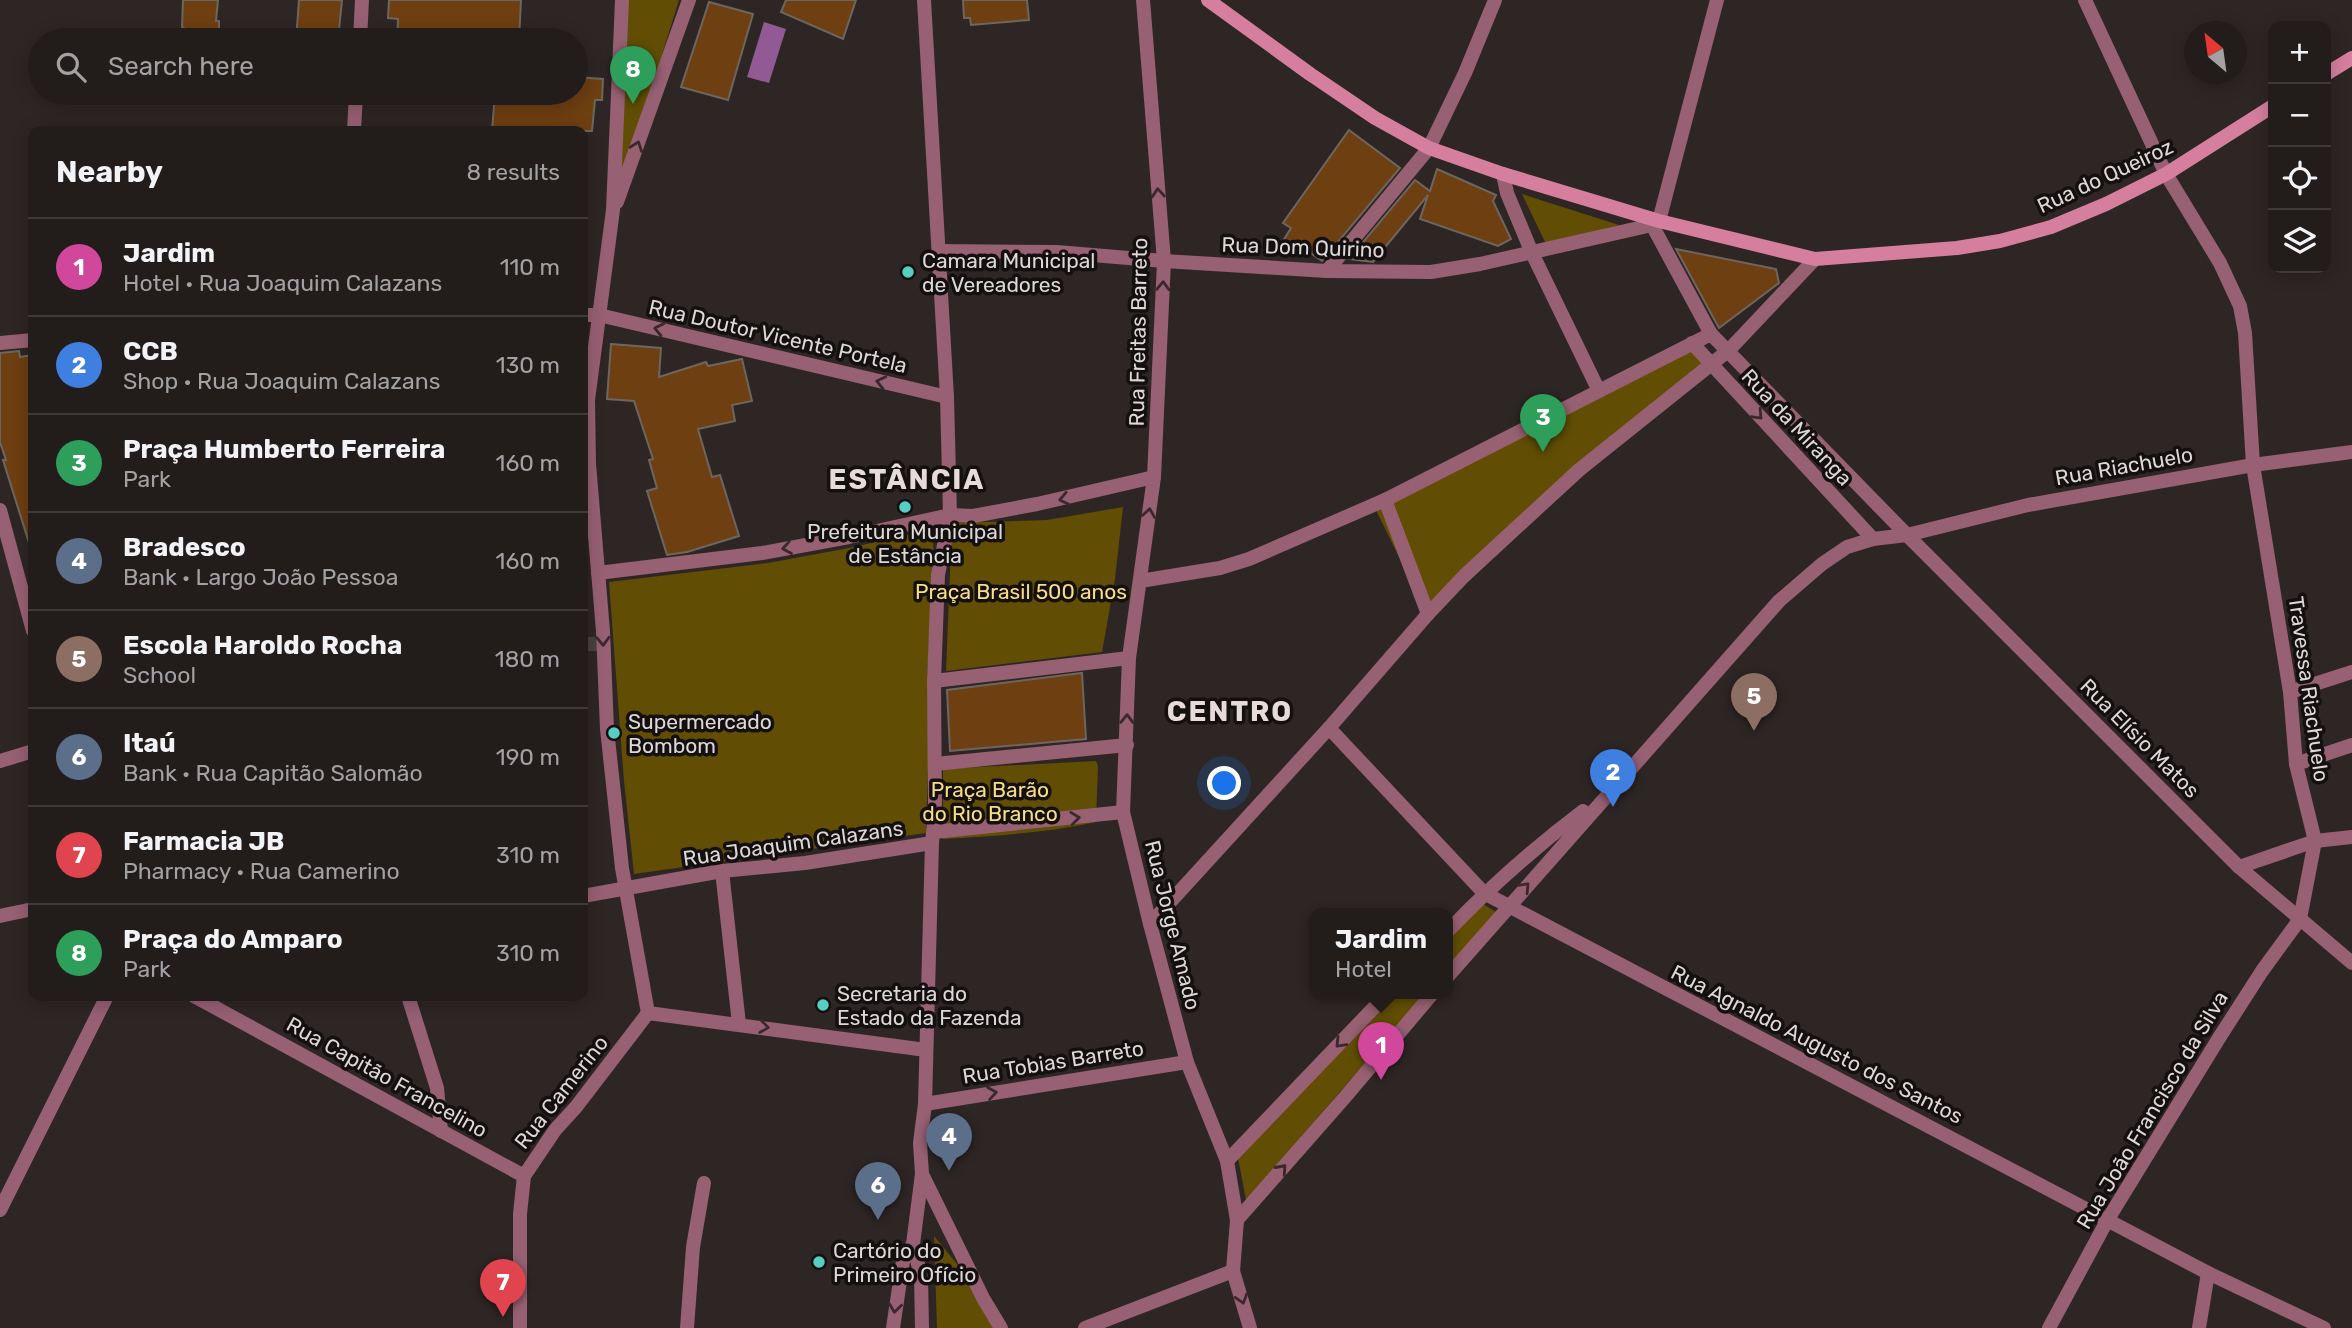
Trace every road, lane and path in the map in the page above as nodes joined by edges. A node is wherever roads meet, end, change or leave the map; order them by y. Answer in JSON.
{"nodes":[{"id":1,"x":362,"y":0,"type":"edge"},
{"id":2,"x":622,"y":0,"type":"edge"},
{"id":3,"x":689,"y":0,"type":"edge"},
{"id":4,"x":924,"y":0,"type":"edge"},
{"id":5,"x":1143,"y":0,"type":"edge"},
{"id":6,"x":1208,"y":0,"type":"edge"},
{"id":7,"x":1495,"y":0,"type":"edge"},
{"id":8,"x":1717,"y":0,"type":"edge"},
{"id":9,"x":2085,"y":0,"type":"edge"},
{"id":10,"x":361,"y":28,"type":"edge"},
{"id":11,"x":2352,"y":58,"type":"edge"},
{"id":12,"x":2331,"y":71,"type":"edge"},
{"id":13,"x":355,"y":105,"type":"edge"},
{"id":14,"x":2268,"y":109,"type":"edge"},
{"id":15,"x":354,"y":126,"type":"edge"},
{"id":16,"x":1429,"y":148,"type":"junction"},
{"id":17,"x":1503,"y":174,"type":"junction"},
{"id":18,"x":2166,"y":174,"type":"junction"},
{"id":19,"x":613,"y":210,"type":"junction"},
{"id":20,"x":1656,"y":223,"type":"junction"},
{"id":21,"x":939,"y":251,"type":"junction"},
{"id":22,"x":1532,"y":253,"type":"junction"},
{"id":23,"x":1815,"y":259,"type":"junction"},
{"id":24,"x":1164,"y":261,"type":"junction"},
{"id":25,"x":1326,"y":271,"type":"junction"},
{"id":26,"x":588,"y":315,"type":"edge"},
{"id":27,"x":599,"y":315,"type":"junction"},
{"id":28,"x":1711,"y":334,"type":"junction"},
{"id":29,"x":28,"y":340,"type":"edge"},
{"id":30,"x":0,"y":343,"type":"edge"},
{"id":31,"x":1692,"y":343,"type":"junction"},
{"id":32,"x":1729,"y":350,"type":"junction"},
{"id":33,"x":1711,"y":365,"type":"junction"},
{"id":34,"x":1599,"y":391,"type":"junction"},
{"id":35,"x":947,"y":397,"type":"junction"},
{"id":36,"x":2352,"y":452,"type":"edge"},
{"id":37,"x":2253,"y":465,"type":"junction"},
{"id":38,"x":1154,"y":477,"type":"junction"},
{"id":39,"x":1385,"y":500,"type":"junction"},
{"id":40,"x":0,"y":510,"type":"edge"},
{"id":41,"x":950,"y":515,"type":"junction"},
{"id":42,"x":1907,"y":535,"type":"junction"},
{"id":43,"x":1872,"y":539,"type":"junction"},
{"id":44,"x":598,"y":573,"type":"junction"},
{"id":45,"x":1140,"y":581,"type":"junction"},
{"id":46,"x":28,"y":613,"type":"edge"},
{"id":47,"x":1428,"y":614,"type":"junction"},
{"id":48,"x":1129,"y":658,"type":"junction"},
{"id":49,"x":2352,"y":673,"type":"edge"},
{"id":50,"x":934,"y":681,"type":"junction"},
{"id":51,"x":2290,"y":692,"type":"junction"},
{"id":52,"x":1329,"y":728,"type":"junction"},
{"id":53,"x":1127,"y":745,"type":"junction"},
{"id":54,"x":2352,"y":745,"type":"edge"},
{"id":55,"x":28,"y":753,"type":"edge"},
{"id":56,"x":0,"y":761,"type":"edge"},
{"id":57,"x":935,"y":764,"type":"junction"},
{"id":58,"x":2296,"y":764,"type":"junction"},
{"id":59,"x":1617,"y":784,"type":"junction"},
{"id":60,"x":1123,"y":812,"type":"junction"},
{"id":61,"x":933,"y":837,"type":"junction"},
{"id":62,"x":2352,"y":837,"type":"edge"},
{"id":63,"x":2315,"y":841,"type":"junction"},
{"id":64,"x":2239,"y":867,"type":"junction"},
{"id":65,"x":722,"y":872,"type":"junction"},
{"id":66,"x":626,"y":887,"type":"junction"},
{"id":67,"x":1484,"y":893,"type":"junction"},
{"id":68,"x":588,"y":895,"type":"edge"},
{"id":69,"x":1507,"y":906,"type":"junction"},
{"id":70,"x":28,"y":910,"type":"edge"},
{"id":71,"x":0,"y":916,"type":"edge"},
{"id":72,"x":2300,"y":919,"type":"junction"},
{"id":73,"x":1150,"y":923,"type":"junction"},
{"id":74,"x":1453,"y":925,"type":"edge"},
{"id":75,"x":2352,"y":963,"type":"edge"},
{"id":76,"x":1453,"y":969,"type":"edge"},
{"id":77,"x":1382,"y":999,"type":"edge"},
{"id":78,"x":1428,"y":999,"type":"edge"},
{"id":79,"x":104,"y":1001,"type":"edge"},
{"id":80,"x":203,"y":1001,"type":"edge"},
{"id":81,"x":410,"y":1001,"type":"edge"},
{"id":82,"x":648,"y":1013,"type":"junction"},
{"id":83,"x":739,"y":1024,"type":"junction"},
{"id":84,"x":926,"y":1050,"type":"junction"},
{"id":85,"x":1187,"y":1062,"type":"junction"},
{"id":86,"x":925,"y":1104,"type":"junction"},
{"id":87,"x":441,"y":1131,"type":"junction"},
{"id":88,"x":1227,"y":1161,"type":"junction"},
{"id":89,"x":922,"y":1174,"type":"junction"},
{"id":90,"x":524,"y":1176,"type":"junction"},
{"id":91,"x":704,"y":1183,"type":"dead end"},
{"id":92,"x":0,"y":1210,"type":"edge"},
{"id":93,"x":2108,"y":1219,"type":"junction"},
{"id":94,"x":1237,"y":1220,"type":"junction"},
{"id":95,"x":913,"y":1244,"type":"junction"},
{"id":96,"x":1233,"y":1270,"type":"junction"},
{"id":97,"x":2208,"y":1273,"type":"junction"},
{"id":98,"x":520,"y":1328,"type":"edge"},
{"id":99,"x":687,"y":1328,"type":"edge"},
{"id":100,"x":892,"y":1328,"type":"edge"},
{"id":101,"x":922,"y":1328,"type":"edge"},
{"id":102,"x":1000,"y":1328,"type":"edge"},
{"id":103,"x":1085,"y":1328,"type":"edge"},
{"id":104,"x":1251,"y":1328,"type":"edge"},
{"id":105,"x":2049,"y":1328,"type":"edge"},
{"id":106,"x":2199,"y":1328,"type":"edge"},
{"id":107,"x":2324,"y":1328,"type":"edge"}],
"edges":[{"from":1,"to":10,"type":"street"},
{"from":2,"to":19,"type":"street"},
{"from":19,"to":3,"type":"street","one_way":true},
{"from":4,"to":21,"type":"street","name":"Rua Joaquim Calazans"},
{"from":24,"to":5,"type":"street","name":"Rua Freitas Barreto","one_way":true},
{"from":6,"to":16,"type":"street","name":"Rua do Queiroz"},
{"from":7,"to":16,"type":"street"},
{"from":8,"to":20,"type":"street"},
{"from":9,"to":18,"type":"street","name":"Travessa Riachuelo"},
{"from":11,"to":12,"type":"street"},
{"from":13,"to":15,"type":"street"},
{"from":14,"to":18,"type":"street","name":"Rua do Queiroz"},
{"from":16,"to":17,"type":"street","name":"Rua do Queiroz"},
{"from":16,"to":25,"type":"street"},
{"from":17,"to":20,"type":"street","name":"Rua do Queiroz"},
{"from":17,"to":22,"type":"street"},
{"from":18,"to":23,"type":"street","name":"Rua do Queiroz"},
{"from":18,"to":37,"type":"street","name":"Travessa Riachuelo"},
{"from":19,"to":27,"type":"street"},
{"from":20,"to":22,"type":"street","name":"Rua Dom Quirino"},
{"from":20,"to":23,"type":"street","name":"Rua do Queiroz"},
{"from":20,"to":28,"type":"street","name":"Rua da Miranga"},
{"from":21,"to":24,"type":"street","name":"Rua Dom Quirino"},
{"from":21,"to":35,"type":"street","name":"Rua Joaquim Calazans"},
{"from":22,"to":25,"type":"street","name":"Rua Dom Quirino"},
{"from":22,"to":34,"type":"street"},
{"from":23,"to":32,"type":"street"},
{"from":24,"to":25,"type":"street","name":"Rua Dom Quirino"},
{"from":38,"to":24,"type":"street","name":"Rua Freitas Barreto","one_way":true},
{"from":26,"to":27,"type":"street","name":"Rua Doutor Vicente Portela"},
{"from":35,"to":27,"type":"street","name":"Rua Doutor Vicente Portela","one_way":true},
{"from":27,"to":44,"type":"street"},
{"from":28,"to":31,"type":"street"},
{"from":28,"to":32,"type":"street","name":"Rua da Miranga"},
{"from":29,"to":30,"type":"street"},
{"from":31,"to":33,"type":"street","name":"Rua da Miranga"},
{"from":31,"to":34,"type":"street"},
{"from":32,"to":33,"type":"street"},
{"from":32,"to":42,"type":"street","name":"Rua da Miranga"},
{"from":33,"to":43,"type":"street","name":"Rua da Miranga","one_way":true},
{"from":33,"to":47,"type":"street"},
{"from":34,"to":39,"type":"street"},
{"from":35,"to":41,"type":"street","name":"Rua Joaquim Calazans"},
{"from":36,"to":37,"type":"street","name":"Rua Riachuelo"},
{"from":37,"to":42,"type":"street","name":"Rua Riachuelo"},
{"from":37,"to":51,"type":"street","name":"Travessa Riachuelo"},
{"from":38,"to":41,"type":"street","one_way":true},
{"from":45,"to":38,"type":"street","name":"Rua Freitas Barreto","one_way":true},
{"from":39,"to":45,"type":"street"},
{"from":39,"to":47,"type":"street"},
{"from":40,"to":46,"type":"street"},
{"from":41,"to":44,"type":"street","one_way":true},
{"from":41,"to":50,"type":"street","name":"Rua Joaquim Calazans"},
{"from":42,"to":43,"type":"street"},
{"from":42,"to":64,"type":"street","name":"Rua Elísio Matos"},
{"from":43,"to":59,"type":"street"},
{"from":44,"to":66,"type":"street","one_way":true},
{"from":45,"to":48,"type":"street","name":"Rua Jorge Amado"},
{"from":47,"to":52,"type":"street"},
{"from":48,"to":50,"type":"street"},
{"from":53,"to":48,"type":"street","name":"Rua Jorge Amado","one_way":true},
{"from":49,"to":51,"type":"street"},
{"from":50,"to":57,"type":"street","name":"Rua Joaquim Calazans"},
{"from":51,"to":58,"type":"street","name":"Travessa Riachuelo"},
{"from":52,"to":67,"type":"street","name":"Rua Agnaldo Augusto dos Santos"},
{"from":52,"to":73,"type":"street"},
{"from":53,"to":57,"type":"street"},
{"from":53,"to":60,"type":"street","name":"Rua Jorge Amado"},
{"from":54,"to":58,"type":"street"},
{"from":55,"to":56,"type":"street"},
{"from":57,"to":61,"type":"street","name":"Rua Joaquim Calazans"},
{"from":58,"to":63,"type":"street","name":"Travessa Riachuelo"},
{"from":59,"to":67,"type":"street"},
{"from":69,"to":59,"type":"street","one_way":true},
{"from":61,"to":60,"type":"street","one_way":true},
{"from":60,"to":73,"type":"street","name":"Rua Jorge Amado"},
{"from":61,"to":65,"type":"street","name":"Rua Joaquim Calazans"},
{"from":61,"to":84,"type":"street"},
{"from":62,"to":63,"type":"street"},
{"from":63,"to":64,"type":"street"},
{"from":63,"to":72,"type":"street","name":"Travessa Riachuelo"},
{"from":64,"to":72,"type":"street","name":"Rua Elísio Matos"},
{"from":65,"to":66,"type":"street","name":"Rua Joaquim Calazans"},
{"from":65,"to":83,"type":"street"},
{"from":66,"to":68,"type":"street","name":"Rua Joaquim Calazans"},
{"from":66,"to":82,"type":"street"},
{"from":67,"to":69,"type":"street","name":"Rua Agnaldo Augusto dos Santos"},
{"from":67,"to":74,"type":"street"},
{"from":69,"to":76,"type":"street"},
{"from":69,"to":93,"type":"street","name":"Rua Agnaldo Augusto dos Santos"},
{"from":70,"to":71,"type":"street"},
{"from":72,"to":75,"type":"street","name":"Rua Elísio Matos"},
{"from":72,"to":93,"type":"street","name":"Rua João Francisco da Silva"},
{"from":73,"to":85,"type":"street","name":"Rua Jorge Amado"},
{"from":77,"to":88,"type":"street","one_way":true},
{"from":94,"to":78,"type":"street","one_way":true},
{"from":79,"to":92,"type":"street"},
{"from":80,"to":87,"type":"street","name":"Rua Capitão Francelino"},
{"from":81,"to":87,"type":"street"},
{"from":82,"to":83,"type":"street"},
{"from":82,"to":90,"type":"street","name":"Rua Camerino"},
{"from":83,"to":84,"type":"street","one_way":true},
{"from":84,"to":86,"type":"street"},
{"from":86,"to":85,"type":"street","name":"Rua Tobias Barreto","one_way":true},
{"from":85,"to":88,"type":"street","name":"Rua Jorge Amado"},
{"from":86,"to":89,"type":"street"},
{"from":87,"to":90,"type":"street","name":"Rua Capitão Francelino"},
{"from":88,"to":94,"type":"street","name":"Rua Jorge Amado"},
{"from":89,"to":95,"type":"street"},
{"from":89,"to":102,"type":"street"},
{"from":90,"to":98,"type":"street","name":"Rua Camerino"},
{"from":91,"to":99,"type":"street"},
{"from":93,"to":97,"type":"street","name":"Rua Agnaldo Augusto dos Santos"},
{"from":93,"to":105,"type":"street","name":"Rua João Francisco da Silva"},
{"from":94,"to":96,"type":"street","name":"Rua Jorge Amado"},
{"from":95,"to":100,"type":"street","one_way":true},
{"from":95,"to":101,"type":"street"},
{"from":96,"to":103,"type":"street"},
{"from":96,"to":104,"type":"street","one_way":true},
{"from":97,"to":106,"type":"street"},
{"from":97,"to":107,"type":"street","name":"Rua Agnaldo Augusto dos Santos"}]}
